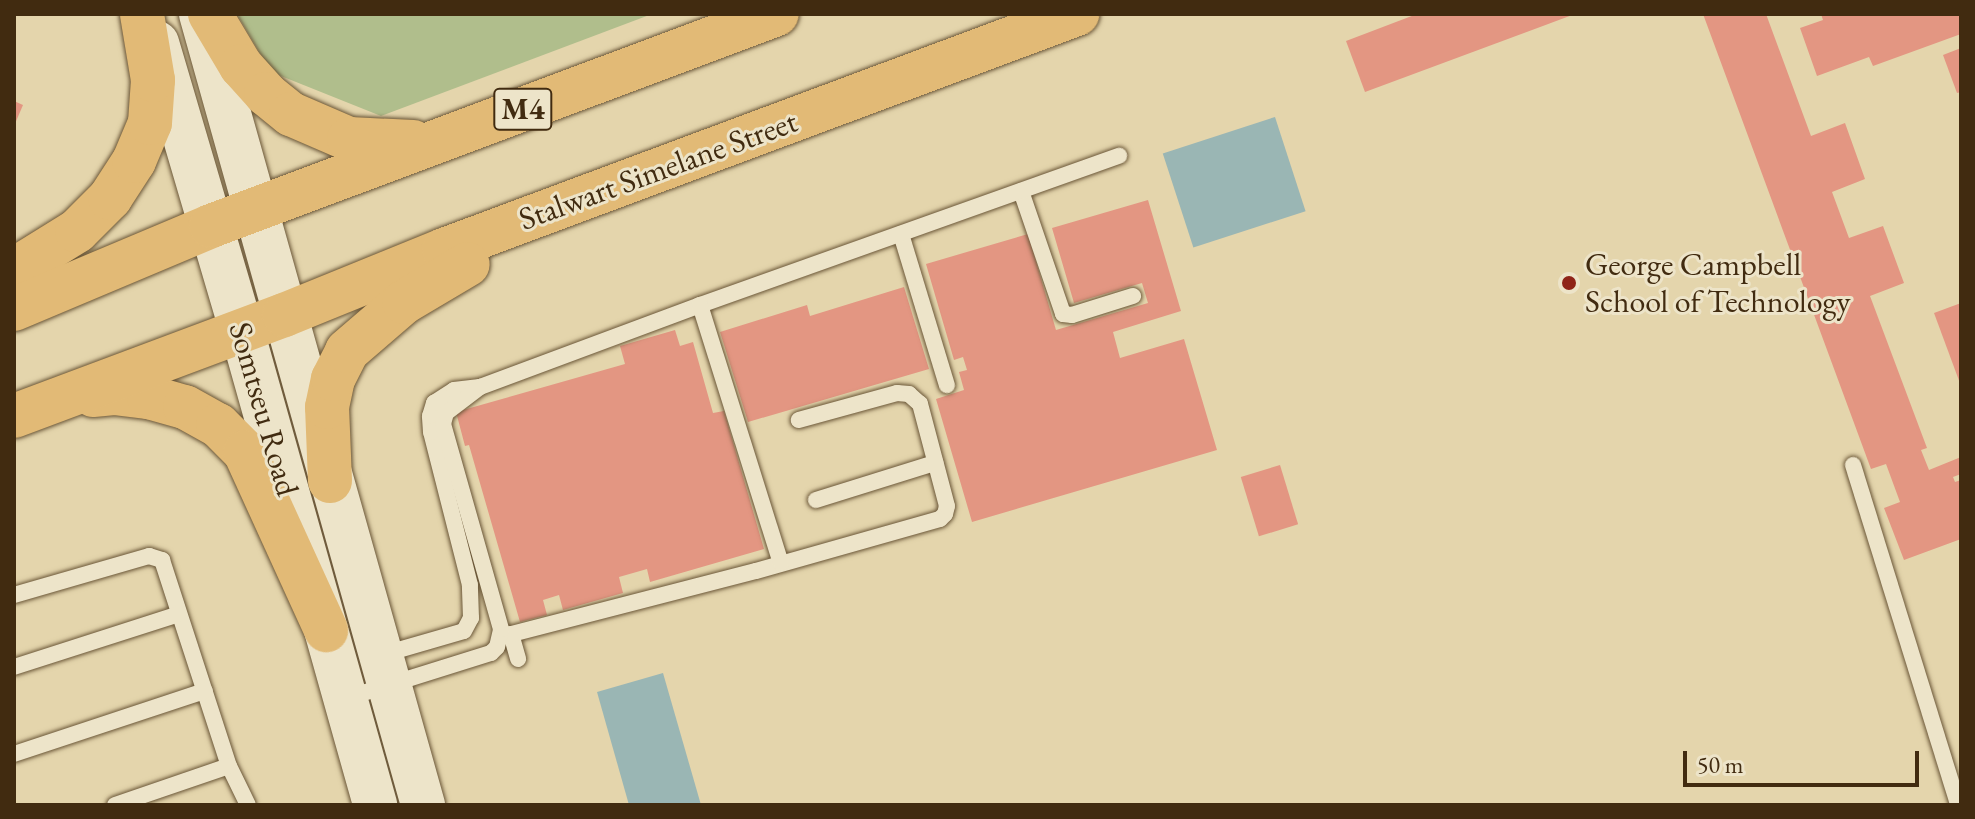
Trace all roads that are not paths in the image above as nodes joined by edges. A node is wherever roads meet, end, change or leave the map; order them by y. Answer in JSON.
{"nodes":[{"id":1,"x":145,"y":14,"type":"edge"},
{"id":2,"x":201,"y":14,"type":"edge"},
{"id":3,"x":210,"y":14,"type":"edge"},
{"id":4,"x":777,"y":14,"type":"edge"},
{"id":5,"x":1077,"y":14,"type":"edge"},
{"id":6,"x":434,"y":143,"type":"junction"},
{"id":7,"x":1119,"y":156,"type":"dead end"},
{"id":8,"x":642,"y":177,"type":"junction"},
{"id":9,"x":1021,"y":191,"type":"junction"},
{"id":10,"x":254,"y":210,"type":"junction"},
{"id":11,"x":211,"y":226,"type":"junction"},
{"id":12,"x":901,"y":234,"type":"junction"},
{"id":13,"x":14,"y":270,"type":"edge"},
{"id":14,"x":1133,"y":296,"type":"dead end"},
{"id":15,"x":700,"y":305,"type":"junction"},
{"id":16,"x":14,"y":309,"type":"edge"},
{"id":17,"x":284,"y":315,"type":"junction"},
{"id":18,"x":242,"y":331,"type":"junction"},
{"id":19,"x":947,"y":385,"type":"dead end"},
{"id":20,"x":56,"y":400,"type":"junction"},
{"id":21,"x":14,"y":416,"type":"edge"},
{"id":22,"x":799,"y":420,"type":"dead end"},
{"id":23,"x":935,"y":463,"type":"junction"},
{"id":24,"x":1853,"y":465,"type":"dead end"},
{"id":25,"x":330,"y":481,"type":"junction"},
{"id":26,"x":816,"y":500,"type":"dead end"},
{"id":27,"x":464,"y":524,"type":"junction"},
{"id":28,"x":781,"y":563,"type":"junction"},
{"id":29,"x":14,"y":595,"type":"edge"},
{"id":30,"x":179,"y":614,"type":"junction"},
{"id":31,"x":505,"y":636,"type":"junction"},
{"id":32,"x":518,"y":659,"type":"dead end"},
{"id":33,"x":357,"y":664,"type":"junction"},
{"id":34,"x":14,"y":667,"type":"edge"},
{"id":35,"x":205,"y":691,"type":"junction"},
{"id":36,"x":14,"y":754,"type":"edge"},
{"id":37,"x":229,"y":766,"type":"junction"},
{"id":38,"x":115,"y":805,"type":"edge"},
{"id":39,"x":248,"y":805,"type":"edge"},
{"id":40,"x":375,"y":805,"type":"edge"},
{"id":41,"x":423,"y":805,"type":"edge"},
{"id":42,"x":1958,"y":805,"type":"edge"}],
"edges":[{"from":1,"to":11,"type":"main road","name":"Somtseu Road"},
{"from":1,"to":13,"type":"highway"},
{"from":2,"to":10,"type":"main road","name":"Somtseu Road"},
{"from":3,"to":6,"type":"highway"},
{"from":4,"to":6,"type":"highway","number":"M4"},
{"from":5,"to":8,"type":"highway","name":"Stalwart Simelane Street"},
{"from":6,"to":10,"type":"highway","number":"M4"},
{"from":7,"to":9,"type":"lane"},
{"from":8,"to":17,"type":"highway","name":"Stalwart Simelane Street"},
{"from":8,"to":25,"type":"highway"},
{"from":9,"to":12,"type":"lane"},
{"from":9,"to":14,"type":"lane"},
{"from":10,"to":11,"type":"highway","number":"M4"},
{"from":10,"to":17,"type":"main road","name":"Somtseu Road"},
{"from":11,"to":16,"type":"highway","number":"M4"},
{"from":11,"to":18,"type":"main road","name":"Somtseu Road"},
{"from":12,"to":15,"type":"lane"},
{"from":12,"to":19,"type":"lane"},
{"from":15,"to":27,"type":"lane"},
{"from":15,"to":28,"type":"lane"},
{"from":17,"to":18,"type":"highway","name":"Stalwart Simelane Street"},
{"from":17,"to":25,"type":"main road","name":"Somtseu Road"},
{"from":18,"to":20,"type":"highway","name":"Stalwart Simelane Street"},
{"from":18,"to":33,"type":"main road","name":"Somtseu Road"},
{"from":20,"to":21,"type":"highway"},
{"from":20,"to":33,"type":"highway"},
{"from":22,"to":23,"type":"lane"},
{"from":23,"to":26,"type":"lane"},
{"from":23,"to":28,"type":"lane"},
{"from":24,"to":42,"type":"lane"},
{"from":25,"to":33,"type":"main road","name":"Somtseu Road"},
{"from":27,"to":31,"type":"lane"},
{"from":27,"to":33,"type":"lane"},
{"from":28,"to":31,"type":"lane"},
{"from":29,"to":30,"type":"lane"},
{"from":30,"to":34,"type":"lane"},
{"from":30,"to":35,"type":"lane"},
{"from":31,"to":32,"type":"lane"},
{"from":31,"to":33,"type":"lane"},
{"from":33,"to":40,"type":"main road","name":"Somtseu Road"},
{"from":33,"to":41,"type":"main road","name":"Somtseu Road"},
{"from":35,"to":36,"type":"lane"},
{"from":35,"to":37,"type":"lane"},
{"from":37,"to":38,"type":"lane"},
{"from":37,"to":39,"type":"lane"}]}
